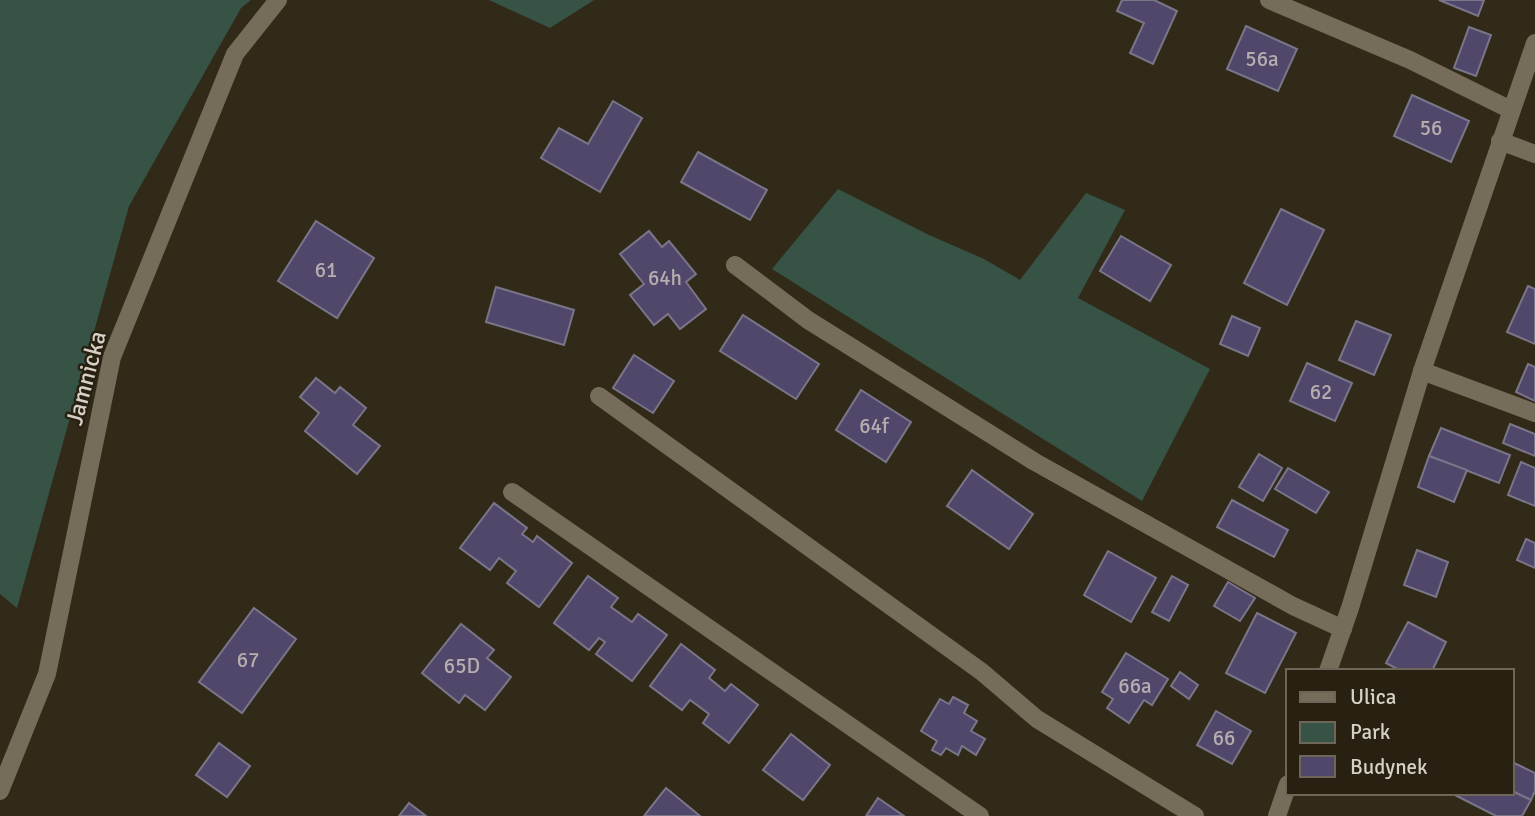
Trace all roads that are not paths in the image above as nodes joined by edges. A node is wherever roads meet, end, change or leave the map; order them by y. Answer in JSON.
{"nodes":[{"id":1,"x":278,"y":0,"type":"edge"},
{"id":2,"x":1269,"y":0,"type":"edge"},
{"id":3,"x":1535,"y":43,"type":"edge"},
{"id":4,"x":1511,"y":110,"type":"junction"},
{"id":5,"x":1500,"y":141,"type":"junction"},
{"id":6,"x":1535,"y":154,"type":"edge"},
{"id":7,"x":735,"y":265,"type":"dead end"},
{"id":8,"x":1422,"y":371,"type":"junction"},
{"id":9,"x":599,"y":396,"type":"dead end"},
{"id":10,"x":1535,"y":413,"type":"edge"},
{"id":11,"x":512,"y":492,"type":"dead end"},
{"id":12,"x":1343,"y":629,"type":"junction"},
{"id":13,"x":1329,"y":669,"type":"edge"},
{"id":14,"x":1286,"y":790,"type":"edge"},
{"id":15,"x":0,"y":791,"type":"edge"},
{"id":16,"x":980,"y":816,"type":"edge"},
{"id":17,"x":1195,"y":816,"type":"edge"},
{"id":18,"x":1277,"y":816,"type":"edge"}],
"edges":[{"from":1,"to":15,"type":"street","name":"Jamnicka"},
{"from":2,"to":4,"type":"street"},
{"from":3,"to":4,"type":"street"},
{"from":4,"to":5,"type":"street"},
{"from":5,"to":6,"type":"street"},
{"from":5,"to":8,"type":"street"},
{"from":7,"to":12,"type":"street"},
{"from":8,"to":10,"type":"street"},
{"from":8,"to":12,"type":"street"},
{"from":9,"to":17,"type":"street"},
{"from":11,"to":16,"type":"street"},
{"from":12,"to":13,"type":"street"},
{"from":14,"to":18,"type":"street"}]}
